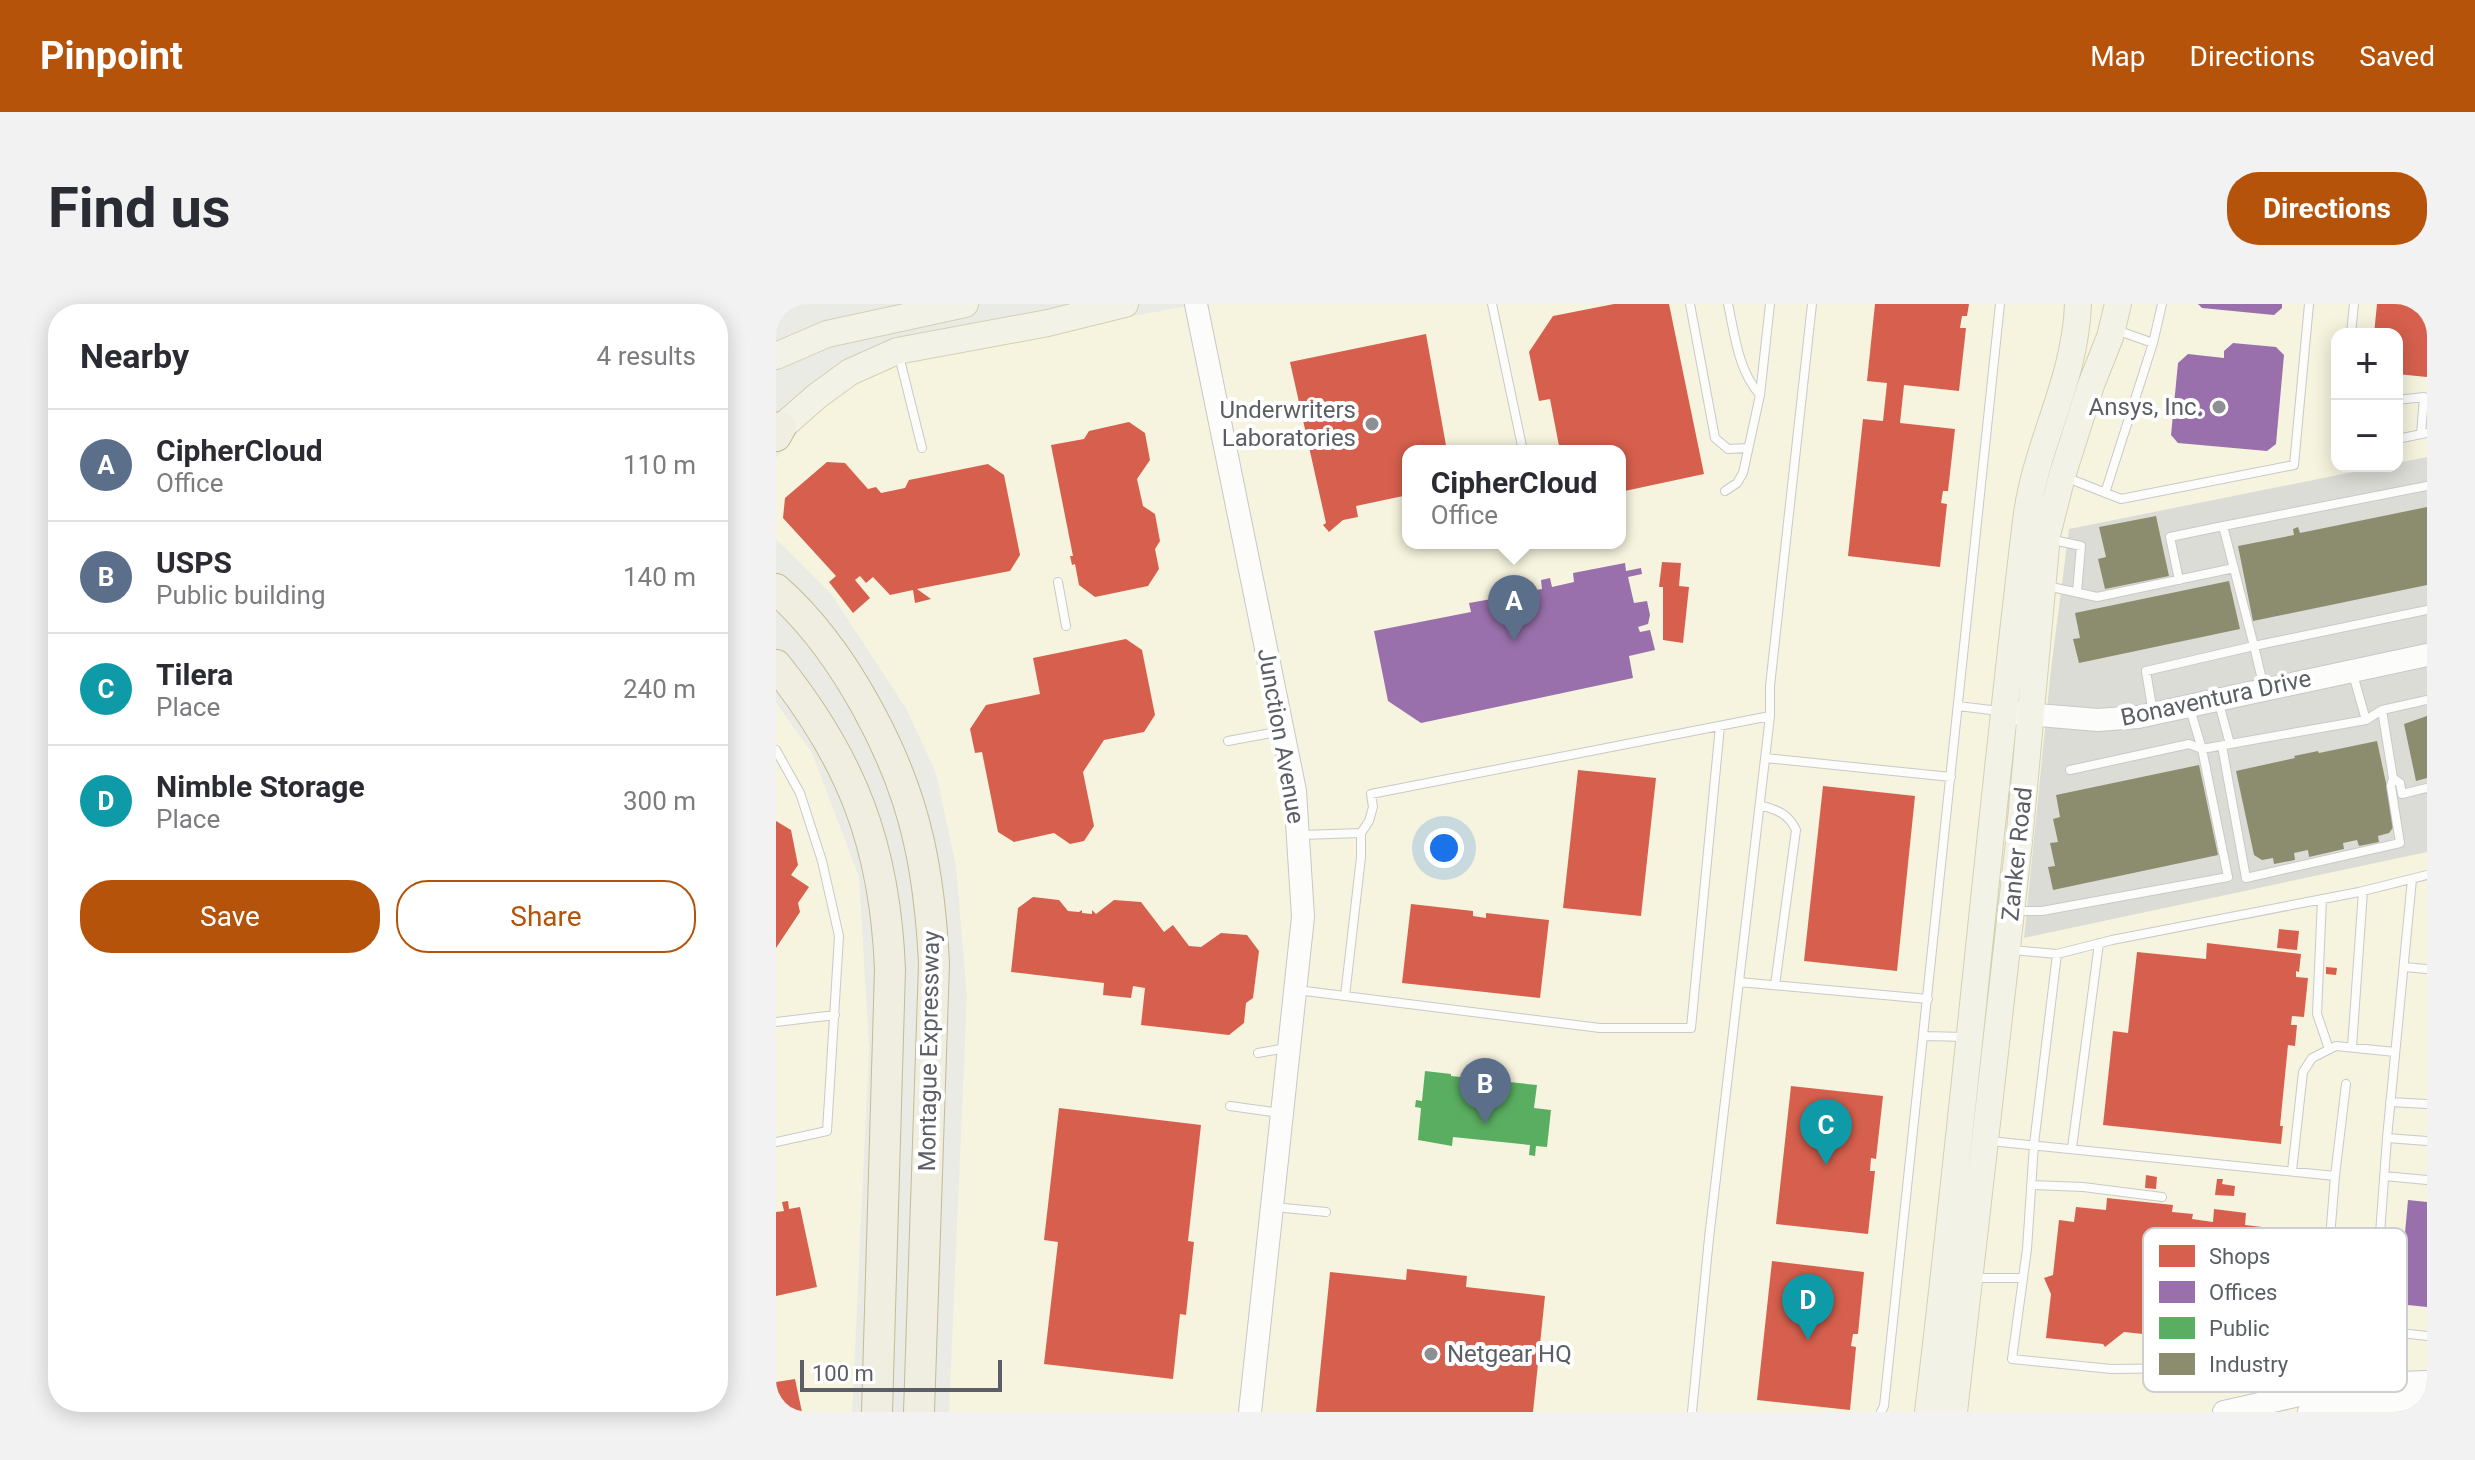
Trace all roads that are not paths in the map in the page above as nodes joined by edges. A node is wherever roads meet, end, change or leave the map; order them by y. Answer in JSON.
{"nodes":[{"id":1,"x":965,"y":304,"type":"edge"},
{"id":2,"x":1125,"y":304,"type":"edge"},
{"id":3,"x":1196,"y":304,"type":"edge"},
{"id":4,"x":1492,"y":304,"type":"edge"},
{"id":5,"x":1690,"y":304,"type":"edge"},
{"id":6,"x":1728,"y":304,"type":"edge"},
{"id":7,"x":1770,"y":304,"type":"edge"},
{"id":8,"x":1812,"y":304,"type":"edge"},
{"id":9,"x":2000,"y":304,"type":"edge"},
{"id":10,"x":2078,"y":304,"type":"edge"},
{"id":11,"x":2162,"y":304,"type":"edge"},
{"id":12,"x":2309,"y":304,"type":"edge"},
{"id":13,"x":2354,"y":304,"type":"edge"},
{"id":14,"x":2115,"y":316,"type":"edge"},
{"id":15,"x":2352,"y":328,"type":"edge"},
{"id":16,"x":2153,"y":343,"type":"junction"},
{"id":17,"x":897,"y":351,"type":"junction"},
{"id":18,"x":776,"y":356,"type":"edge"},
{"id":19,"x":1760,"y":395,"type":"junction"},
{"id":20,"x":2403,"y":399,"type":"edge"},
{"id":21,"x":778,"y":432,"type":"edge"},
{"id":22,"x":2424,"y":434,"type":"edge"},
{"id":23,"x":2403,"y":438,"type":"edge"},
{"id":24,"x":1522,"y":445,"type":"edge"},
{"id":25,"x":922,"y":448,"type":"dead end"},
{"id":26,"x":1748,"y":448,"type":"junction"},
{"id":27,"x":2062,"y":476,"type":"junction"},
{"id":28,"x":2427,"y":486,"type":"edge"},
{"id":29,"x":1725,"y":491,"type":"dead end"},
{"id":30,"x":2105,"y":493,"type":"junction"},
{"id":31,"x":2223,"y":526,"type":"junction"},
{"id":32,"x":2047,"y":539,"type":"junction"},
{"id":33,"x":776,"y":565,"type":"edge"},
{"id":34,"x":2234,"y":568,"type":"junction"},
{"id":35,"x":2179,"y":580,"type":"junction"},
{"id":36,"x":1058,"y":582,"type":"dead end"},
{"id":37,"x":2044,"y":586,"type":"junction"},
{"id":38,"x":776,"y":589,"type":"edge"},
{"id":39,"x":2077,"y":592,"type":"junction"},
{"id":40,"x":2427,"y":610,"type":"edge"},
{"id":41,"x":1066,"y":626,"type":"dead end"},
{"id":42,"x":817,"y":631,"type":"junction"},
{"id":43,"x":2254,"y":646,"type":"junction"},
{"id":44,"x":2427,"y":655,"type":"edge"},
{"id":45,"x":776,"y":665,"type":"edge"},
{"id":46,"x":2352,"y":670,"type":"junction"},
{"id":47,"x":2264,"y":689,"type":"junction"},
{"id":48,"x":2218,"y":700,"type":"junction"},
{"id":49,"x":2427,"y":700,"type":"edge"},
{"id":50,"x":1958,"y":706,"type":"junction"},
{"id":51,"x":2189,"y":706,"type":"junction"},
{"id":52,"x":2382,"y":710,"type":"junction"},
{"id":53,"x":2004,"y":712,"type":"junction"},
{"id":54,"x":2153,"y":714,"type":"junction"},
{"id":55,"x":2031,"y":715,"type":"junction"},
{"id":56,"x":1770,"y":716,"type":"junction"},
{"id":57,"x":2366,"y":720,"type":"junction"},
{"id":58,"x":1720,"y":726,"type":"junction"},
{"id":59,"x":1283,"y":731,"type":"junction"},
{"id":60,"x":1228,"y":741,"type":"dead end"},
{"id":61,"x":2226,"y":745,"type":"junction"},
{"id":62,"x":2202,"y":749,"type":"junction"},
{"id":63,"x":776,"y":750,"type":"edge"},
{"id":64,"x":1765,"y":758,"type":"junction"},
{"id":65,"x":2070,"y":770,"type":"dead end"},
{"id":66,"x":1951,"y":777,"type":"junction"},
{"id":67,"x":2393,"y":778,"type":"junction"},
{"id":68,"x":2427,"y":788,"type":"edge"},
{"id":69,"x":1760,"y":805,"type":"junction"},
{"id":70,"x":1361,"y":833,"type":"junction"},
{"id":71,"x":1298,"y":835,"type":"junction"},
{"id":72,"x":2427,"y":875,"type":"edge"},
{"id":73,"x":2412,"y":879,"type":"junction"},
{"id":74,"x":2363,"y":891,"type":"junction"},
{"id":75,"x":2322,"y":899,"type":"junction"},
{"id":76,"x":2011,"y":911,"type":"junction"},
{"id":77,"x":2099,"y":943,"type":"junction"},
{"id":78,"x":2007,"y":950,"type":"junction"},
{"id":79,"x":2057,"y":954,"type":"junction"},
{"id":80,"x":2404,"y":967,"type":"junction"},
{"id":81,"x":2427,"y":969,"type":"edge"},
{"id":82,"x":1739,"y":982,"type":"junction"},
{"id":83,"x":1775,"y":985,"type":"junction"},
{"id":84,"x":1297,"y":990,"type":"junction"},
{"id":85,"x":1345,"y":996,"type":"junction"},
{"id":86,"x":1928,"y":999,"type":"junction"},
{"id":87,"x":835,"y":1015,"type":"junction"},
{"id":88,"x":776,"y":1022,"type":"edge"},
{"id":89,"x":1924,"y":1036,"type":"junction"},
{"id":90,"x":1968,"y":1037,"type":"junction"},
{"id":91,"x":1291,"y":1047,"type":"junction"},
{"id":92,"x":2352,"y":1047,"type":"junction"},
{"id":93,"x":2329,"y":1049,"type":"junction"},
{"id":94,"x":2395,"y":1052,"type":"junction"},
{"id":95,"x":1258,"y":1053,"type":"dead end"},
{"id":96,"x":2346,"y":1084,"type":"dead end"},
{"id":97,"x":2390,"y":1102,"type":"junction"},
{"id":98,"x":2427,"y":1104,"type":"edge"},
{"id":99,"x":1230,"y":1106,"type":"dead end"},
{"id":100,"x":1284,"y":1114,"type":"junction"},
{"id":101,"x":2387,"y":1138,"type":"junction"},
{"id":102,"x":1985,"y":1141,"type":"junction"},
{"id":103,"x":2427,"y":1141,"type":"edge"},
{"id":104,"x":776,"y":1142,"type":"edge"},
{"id":105,"x":2034,"y":1144,"type":"junction"},
{"id":106,"x":2072,"y":1148,"type":"junction"},
{"id":107,"x":2292,"y":1171,"type":"junction"},
{"id":108,"x":2335,"y":1176,"type":"junction"},
{"id":109,"x":2384,"y":1176,"type":"junction"},
{"id":110,"x":2427,"y":1180,"type":"edge"},
{"id":111,"x":2031,"y":1185,"type":"junction"},
{"id":112,"x":2162,"y":1197,"type":"dead end"},
{"id":113,"x":1273,"y":1207,"type":"junction"},
{"id":114,"x":1326,"y":1212,"type":"dead end"},
{"id":115,"x":2331,"y":1228,"type":"edge"},
{"id":116,"x":2380,"y":1228,"type":"edge"},
{"id":117,"x":1969,"y":1278,"type":"junction"},
{"id":118,"x":2023,"y":1278,"type":"junction"},
{"id":119,"x":2407,"y":1334,"type":"edge"},
{"id":120,"x":2427,"y":1336,"type":"edge"},
{"id":121,"x":2143,"y":1369,"type":"edge"},
{"id":122,"x":2427,"y":1382,"type":"edge"},
{"id":123,"x":2407,"y":1385,"type":"edge"},
{"id":124,"x":2345,"y":1392,"type":"edge"},
{"id":125,"x":2364,"y":1392,"type":"edge"},
{"id":126,"x":2345,"y":1395,"type":"junction"},
{"id":127,"x":1955,"y":1400,"type":"edge"},
{"id":128,"x":2427,"y":1401,"type":"edge"},
{"id":129,"x":877,"y":1412,"type":"edge"},
{"id":130,"x":919,"y":1412,"type":"edge"},
{"id":131,"x":1250,"y":1412,"type":"edge"},
{"id":132,"x":1692,"y":1412,"type":"edge"},
{"id":133,"x":1881,"y":1412,"type":"edge"},
{"id":134,"x":1928,"y":1412,"type":"edge"},
{"id":135,"x":1975,"y":1412,"type":"edge"},
{"id":136,"x":2224,"y":1412,"type":"edge"},
{"id":137,"x":2309,"y":1412,"type":"edge"}],
"edges":[{"from":1,"to":18,"type":"main road"},
{"from":2,"to":17,"type":"main road"},
{"from":3,"to":59,"type":"main road","name":"Junction Avenue"},
{"from":4,"to":24,"type":"lane"},
{"from":5,"to":26,"type":"lane"},
{"from":6,"to":19,"type":"lane"},
{"from":7,"to":19,"type":"lane"},
{"from":8,"to":56,"type":"lane"},
{"from":9,"to":50,"type":"lane"},
{"from":10,"to":53,"type":"main road","name":"Zanker Road"},
{"from":11,"to":16,"type":"lane"},
{"from":12,"to":30,"type":"lane"},
{"from":13,"to":15,"type":"lane"},
{"from":14,"to":16,"type":"lane"},
{"from":14,"to":27,"type":"main road","name":"Zanker Road"},
{"from":16,"to":30,"type":"lane"},
{"from":17,"to":21,"type":"main road"},
{"from":17,"to":25,"type":"lane"},
{"from":19,"to":26,"type":"lane"},
{"from":20,"to":22,"type":"lane"},
{"from":22,"to":23,"type":"lane"},
{"from":26,"to":29,"type":"lane"},
{"from":27,"to":30,"type":"lane"},
{"from":27,"to":32,"type":"main road","name":"Zanker Road"},
{"from":28,"to":31,"type":"lane"},
{"from":31,"to":34,"type":"lane"},
{"from":31,"to":35,"type":"lane"},
{"from":32,"to":37,"type":"main road","name":"Zanker Road"},
{"from":32,"to":39,"type":"lane"},
{"from":33,"to":42,"type":"highway"},
{"from":34,"to":35,"type":"lane"},
{"from":34,"to":43,"type":"lane"},
{"from":35,"to":39,"type":"lane"},
{"from":36,"to":41,"type":"lane"},
{"from":37,"to":39,"type":"lane"},
{"from":37,"to":55,"type":"main road","name":"Zanker Road"},
{"from":38,"to":42,"type":"highway","name":"Montague Expressway"},
{"from":40,"to":43,"type":"lane"},
{"from":42,"to":130,"type":"highway","name":"Montague Expressway"},
{"from":43,"to":47,"type":"lane"},
{"from":43,"to":54,"type":"lane"},
{"from":44,"to":46,"type":"main road","name":"Bonaventura Drive"},
{"from":45,"to":129,"type":"highway","name":"Montague Expressway"},
{"from":46,"to":47,"type":"main road","name":"Bonaventura Drive"},
{"from":46,"to":57,"type":"lane"},
{"from":47,"to":48,"type":"main road","name":"Bonaventura Drive"},
{"from":48,"to":51,"type":"main road","name":"Bonaventura Drive"},
{"from":48,"to":61,"type":"lane"},
{"from":49,"to":52,"type":"lane"},
{"from":50,"to":53,"type":"lane"},
{"from":50,"to":66,"type":"lane"},
{"from":51,"to":54,"type":"main road","name":"Bonaventura Drive"},
{"from":51,"to":62,"type":"lane"},
{"from":52,"to":57,"type":"lane"},
{"from":52,"to":67,"type":"lane"},
{"from":53,"to":55,"type":"main road","name":"Bonaventura Drive"},
{"from":53,"to":90,"type":"main road","name":"Zanker Road"},
{"from":54,"to":55,"type":"main road","name":"Bonaventura Drive"},
{"from":55,"to":76,"type":"main road","name":"Zanker Road"},
{"from":56,"to":58,"type":"lane"},
{"from":56,"to":64,"type":"lane"},
{"from":57,"to":61,"type":"lane"},
{"from":58,"to":70,"type":"lane"},
{"from":58,"to":85,"type":"lane"},
{"from":59,"to":60,"type":"lane"},
{"from":59,"to":71,"type":"main road","name":"Junction Avenue"},
{"from":61,"to":62,"type":"lane"},
{"from":61,"to":67,"type":"lane"},
{"from":62,"to":65,"type":"lane"},
{"from":62,"to":76,"type":"lane"},
{"from":63,"to":87,"type":"lane"},
{"from":64,"to":66,"type":"lane"},
{"from":64,"to":69,"type":"lane"},
{"from":66,"to":86,"type":"lane"},
{"from":67,"to":68,"type":"lane"},
{"from":69,"to":82,"type":"lane"},
{"from":69,"to":83,"type":"lane"},
{"from":70,"to":71,"type":"lane"},
{"from":70,"to":85,"type":"lane"},
{"from":71,"to":84,"type":"main road","name":"Junction Avenue"},
{"from":72,"to":73,"type":"lane"},
{"from":73,"to":74,"type":"lane"},
{"from":73,"to":80,"type":"lane"},
{"from":74,"to":75,"type":"lane"},
{"from":74,"to":92,"type":"lane"},
{"from":75,"to":77,"type":"lane"},
{"from":75,"to":93,"type":"lane"},
{"from":76,"to":78,"type":"main road","name":"Zanker Road"},
{"from":77,"to":79,"type":"lane"},
{"from":77,"to":106,"type":"lane"},
{"from":78,"to":79,"type":"lane"},
{"from":78,"to":102,"type":"main road","name":"Zanker Road"},
{"from":79,"to":105,"type":"lane"},
{"from":80,"to":81,"type":"lane"},
{"from":80,"to":94,"type":"lane"},
{"from":82,"to":83,"type":"lane"},
{"from":82,"to":132,"type":"lane"},
{"from":83,"to":86,"type":"lane"},
{"from":84,"to":85,"type":"lane"},
{"from":84,"to":91,"type":"main road","name":"Junction Avenue"},
{"from":86,"to":89,"type":"lane"},
{"from":87,"to":88,"type":"lane"},
{"from":87,"to":104,"type":"lane"},
{"from":89,"to":90,"type":"lane"},
{"from":89,"to":133,"type":"lane"},
{"from":90,"to":134,"type":"main road","name":"Zanker Road"},
{"from":91,"to":95,"type":"lane"},
{"from":91,"to":100,"type":"main road","name":"Junction Avenue"},
{"from":92,"to":93,"type":"lane"},
{"from":92,"to":94,"type":"lane"},
{"from":93,"to":107,"type":"lane"},
{"from":94,"to":97,"type":"lane"},
{"from":96,"to":108,"type":"lane"},
{"from":97,"to":98,"type":"lane"},
{"from":97,"to":101,"type":"lane"},
{"from":99,"to":100,"type":"lane"},
{"from":100,"to":113,"type":"main road","name":"Junction Avenue"},
{"from":101,"to":103,"type":"lane"},
{"from":101,"to":109,"type":"lane"},
{"from":102,"to":105,"type":"lane"},
{"from":102,"to":117,"type":"main road","name":"Zanker Road"},
{"from":105,"to":106,"type":"lane"},
{"from":105,"to":111,"type":"lane"},
{"from":106,"to":107,"type":"lane"},
{"from":107,"to":108,"type":"lane"},
{"from":108,"to":115,"type":"lane"},
{"from":109,"to":110,"type":"lane"},
{"from":109,"to":116,"type":"lane"},
{"from":111,"to":112,"type":"lane"},
{"from":111,"to":118,"type":"lane"},
{"from":113,"to":114,"type":"lane"},
{"from":113,"to":131,"type":"main road","name":"Junction Avenue"},
{"from":117,"to":118,"type":"lane"},
{"from":117,"to":127,"type":"main road","name":"Zanker Road"},
{"from":118,"to":121,"type":"lane"},
{"from":119,"to":120,"type":"lane"},
{"from":122,"to":123,"type":"main road"},
{"from":124,"to":126,"type":"lane"},
{"from":125,"to":126,"type":"main road"},
{"from":126,"to":128,"type":"main road"},
{"from":126,"to":136,"type":"main road"},
{"from":126,"to":137,"type":"main road"},
{"from":127,"to":135,"type":"main road"}]}
